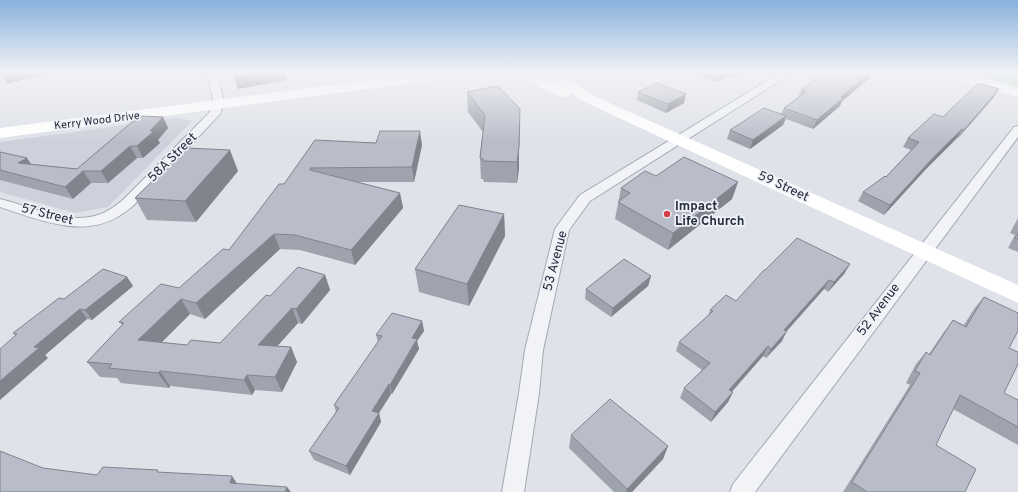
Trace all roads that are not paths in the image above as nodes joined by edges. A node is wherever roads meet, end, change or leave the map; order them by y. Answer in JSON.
{"nodes":[{"id":1,"x":218,"y":96,"type":"edge"},
{"id":2,"x":285,"y":96,"type":"edge"},
{"id":3,"x":570,"y":96,"type":"edge"},
{"id":4,"x":585,"y":96,"type":"edge"},
{"id":5,"x":594,"y":96,"type":"edge"},
{"id":6,"x":750,"y":96,"type":"edge"},
{"id":7,"x":218,"y":105,"type":"junction"},
{"id":8,"x":607,"y":107,"type":"junction"},
{"id":9,"x":1018,"y":129,"type":"edge"},
{"id":10,"x":0,"y":133,"type":"edge"},
{"id":11,"x":680,"y":140,"type":"junction"},
{"id":12,"x":0,"y":203,"type":"edge"},
{"id":13,"x":94,"y":222,"type":"joint"},
{"id":14,"x":923,"y":251,"type":"junction"},
{"id":15,"x":1018,"y":295,"type":"edge"},
{"id":16,"x":513,"y":492,"type":"edge"},
{"id":17,"x":741,"y":492,"type":"edge"}],
"edges":[{"from":1,"to":7,"type":"street"},
{"from":2,"to":7,"type":"street","name":"Kerry Wood Drive"},
{"from":3,"to":8,"type":"street"},
{"from":4,"to":8,"type":"street","name":"59 Street"},
{"from":5,"to":8,"type":"street"},
{"from":6,"to":11,"type":"street","name":"53 Avenue"},
{"from":7,"to":10,"type":"street","name":"Kerry Wood Drive"},
{"from":7,"to":13,"type":"street","name":"58A Street"},
{"from":8,"to":11,"type":"street","name":"59 Street"},
{"from":9,"to":14,"type":"street","name":"52 Avenue"},
{"from":11,"to":14,"type":"street","name":"59 Street"},
{"from":11,"to":16,"type":"street","name":"53 Avenue"},
{"from":12,"to":13,"type":"street","name":"57 Street"},
{"from":14,"to":15,"type":"street","name":"59 Street"},
{"from":14,"to":17,"type":"street","name":"52 Avenue"}]}
